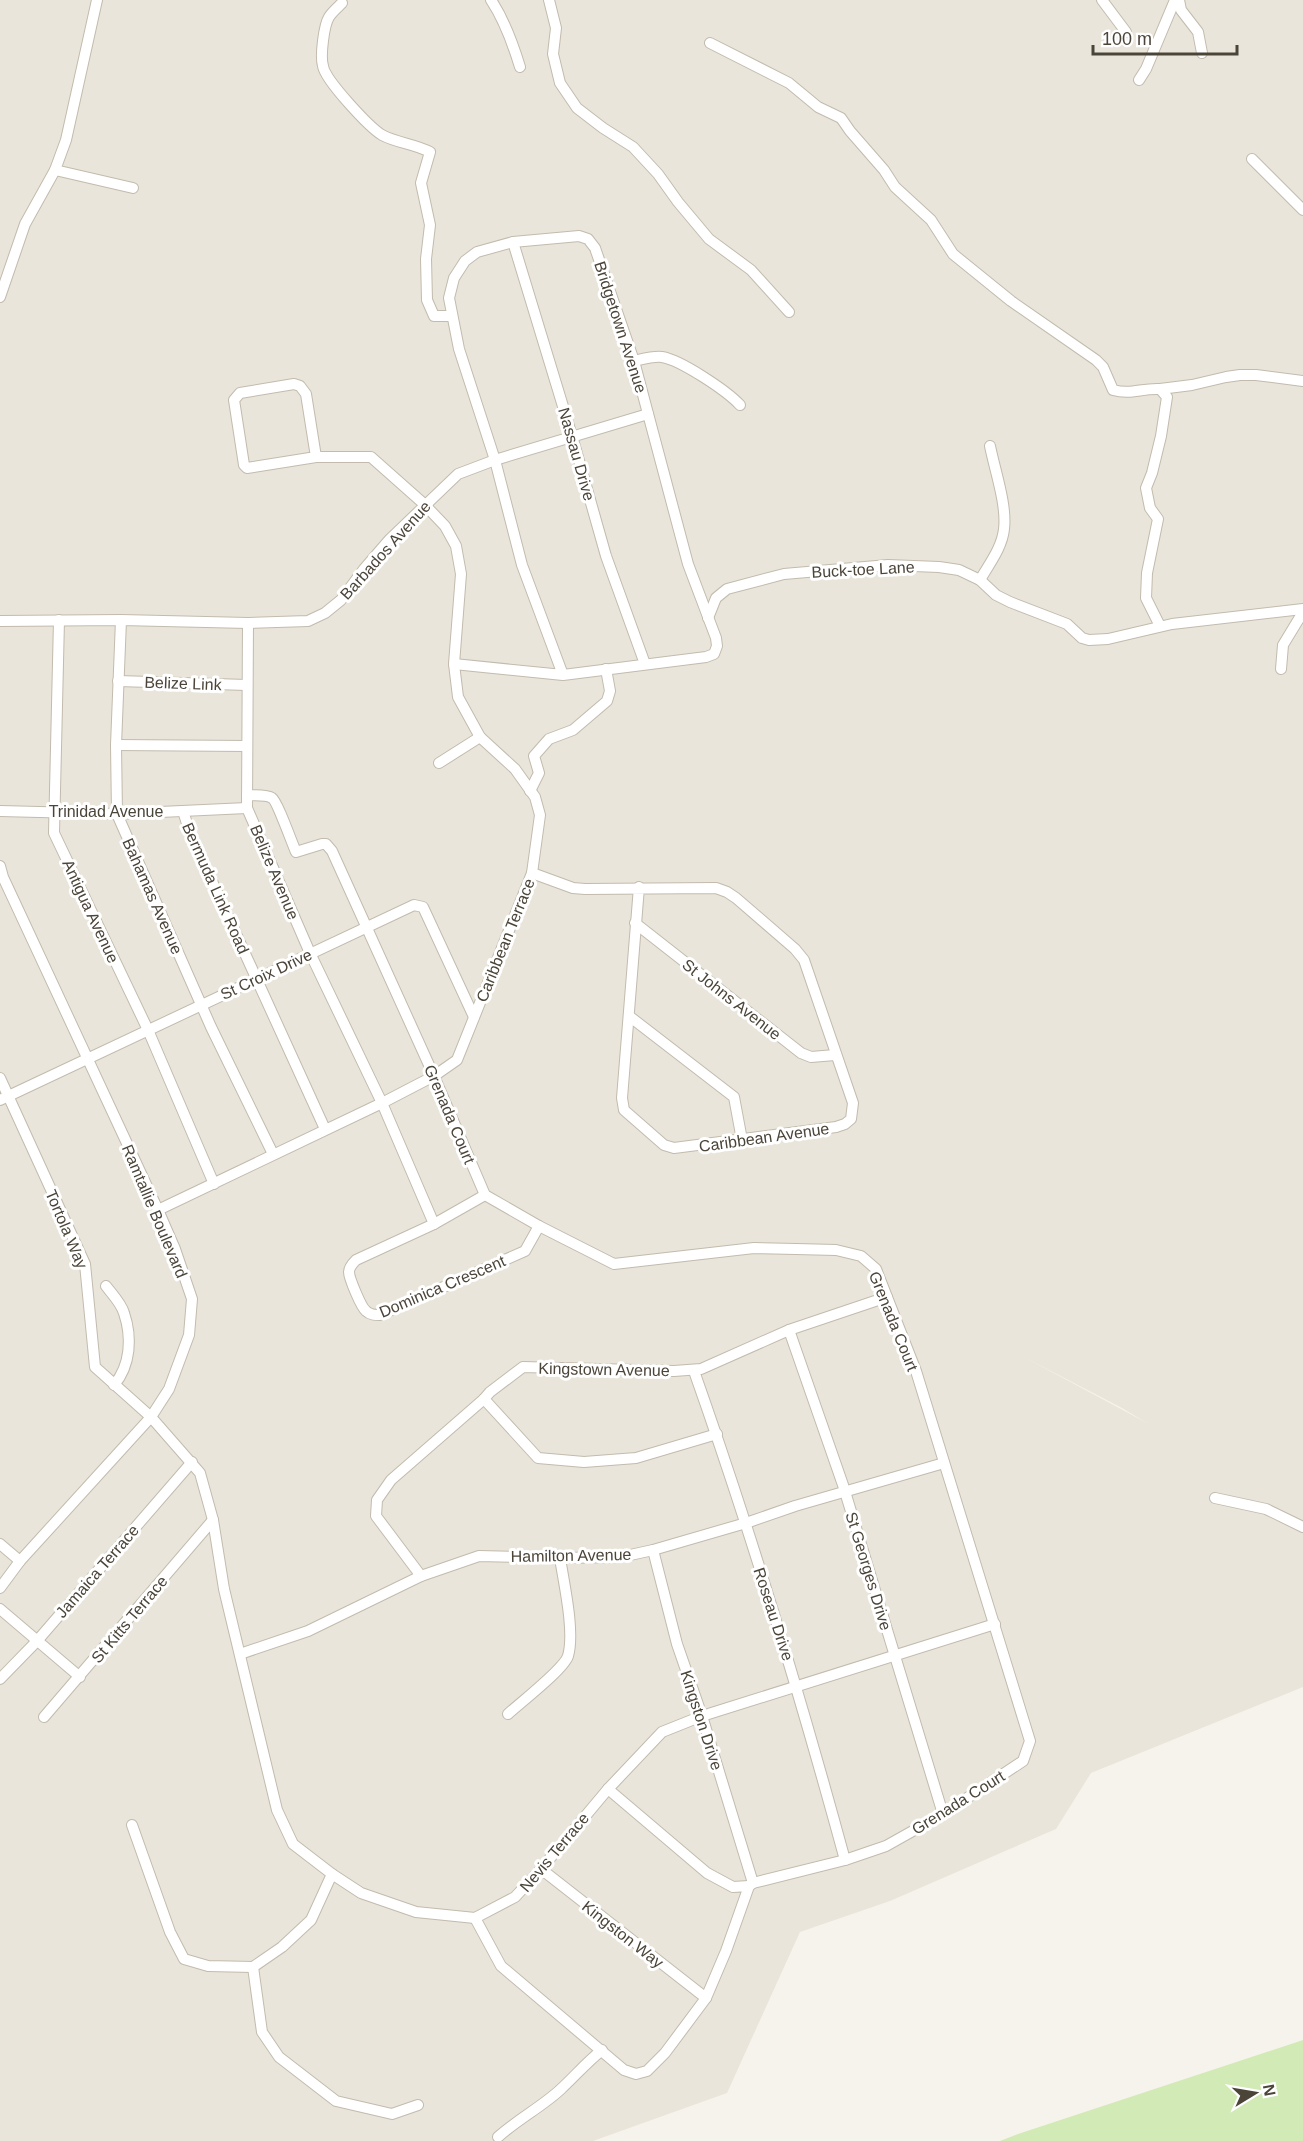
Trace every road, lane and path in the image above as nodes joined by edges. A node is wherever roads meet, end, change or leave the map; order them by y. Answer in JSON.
{"nodes":[{"id":1,"x":97,"y":0,"type":"edge"},
{"id":2,"x":491,"y":0,"type":"edge"},
{"id":3,"x":549,"y":0,"type":"edge"},
{"id":4,"x":1102,"y":0,"type":"edge"},
{"id":5,"x":1177,"y":0,"type":"edge"},
{"id":6,"x":342,"y":3,"type":"dead end"},
{"id":7,"x":1126,"y":32,"type":"dead end"},
{"id":8,"x":710,"y":43,"type":"dead end"},
{"id":9,"x":1202,"y":53,"type":"dead end"},
{"id":10,"x":520,"y":67,"type":"dead end"},
{"id":11,"x":1139,"y":80,"type":"dead end"},
{"id":12,"x":1252,"y":159,"type":"dead end"},
{"id":13,"x":55,"y":170,"type":"junction"},
{"id":14,"x":133,"y":188,"type":"dead end"},
{"id":15,"x":1303,"y":210,"type":"edge"},
{"id":16,"x":513,"y":242,"type":"junction"},
{"id":17,"x":0,"y":297,"type":"edge"},
{"id":18,"x":789,"y":312,"type":"dead end"},
{"id":19,"x":451,"y":316,"type":"junction"},
{"id":20,"x":634,"y":361,"type":"junction"},
{"id":21,"x":1303,"y":381,"type":"edge"},
{"id":22,"x":1160,"y":389,"type":"junction"},
{"id":23,"x":740,"y":405,"type":"dead end"},
{"id":24,"x":648,"y":414,"type":"junction"},
{"id":25,"x":572,"y":436,"type":"junction"},
{"id":26,"x":990,"y":446,"type":"dead end"},
{"id":27,"x":316,"y":458,"type":"junction"},
{"id":28,"x":495,"y":460,"type":"junction"},
{"id":29,"x":424,"y":504,"type":"junction"},
{"id":30,"x":980,"y":580,"type":"junction"},
{"id":31,"x":1303,"y":610,"type":"edge"},
{"id":32,"x":708,"y":618,"type":"junction"},
{"id":33,"x":59,"y":620,"type":"junction"},
{"id":34,"x":121,"y":620,"type":"junction"},
{"id":35,"x":0,"y":621,"type":"edge"},
{"id":36,"x":248,"y":623,"type":"junction"},
{"id":37,"x":1160,"y":626,"type":"junction"},
{"id":38,"x":454,"y":664,"type":"junction"},
{"id":39,"x":645,"y":664,"type":"junction"},
{"id":40,"x":606,"y":669,"type":"junction"},
{"id":41,"x":1281,"y":669,"type":"dead end"},
{"id":42,"x":563,"y":675,"type":"junction"},
{"id":43,"x":118,"y":681,"type":"junction"},
{"id":44,"x":248,"y":685,"type":"junction"},
{"id":45,"x":480,"y":737,"type":"junction"},
{"id":46,"x":116,"y":745,"type":"junction"},
{"id":47,"x":247,"y":746,"type":"junction"},
{"id":48,"x":439,"y":763,"type":"dead end"},
{"id":49,"x":530,"y":791,"type":"junction"},
{"id":50,"x":247,"y":795,"type":"junction"},
{"id":51,"x":247,"y":808,"type":"junction"},
{"id":52,"x":0,"y":811,"type":"edge"},
{"id":53,"x":53,"y":811,"type":"junction"},
{"id":54,"x":183,"y":811,"type":"junction"},
{"id":55,"x":117,"y":814,"type":"junction"},
{"id":56,"x":0,"y":866,"type":"edge"},
{"id":57,"x":532,"y":873,"type":"junction"},
{"id":58,"x":639,"y":887,"type":"junction"},
{"id":59,"x":635,"y":923,"type":"junction"},
{"id":60,"x":366,"y":927,"type":"junction"},
{"id":61,"x":310,"y":953,"type":"junction"},
{"id":62,"x":257,"y":979,"type":"junction"},
{"id":63,"x":201,"y":1005,"type":"junction"},
{"id":64,"x":629,"y":1016,"type":"junction"},
{"id":65,"x":474,"y":1017,"type":"junction"},
{"id":66,"x":148,"y":1030,"type":"junction"},
{"id":67,"x":835,"y":1055,"type":"junction"},
{"id":68,"x":88,"y":1059,"type":"junction"},
{"id":69,"x":434,"y":1076,"type":"junction"},
{"id":70,"x":0,"y":1078,"type":"edge"},
{"id":71,"x":4,"y":1098,"type":"edge"},
{"id":72,"x":382,"y":1103,"type":"junction"},
{"id":73,"x":326,"y":1129,"type":"junction"},
{"id":74,"x":742,"y":1140,"type":"junction"},
{"id":75,"x":273,"y":1154,"type":"junction"},
{"id":76,"x":214,"y":1184,"type":"junction"},
{"id":77,"x":485,"y":1195,"type":"junction"},
{"id":78,"x":158,"y":1210,"type":"junction"},
{"id":79,"x":434,"y":1224,"type":"junction"},
{"id":80,"x":539,"y":1226,"type":"junction"},
{"id":81,"x":106,"y":1286,"type":"dead end"},
{"id":82,"x":887,"y":1297,"type":"junction"},
{"id":83,"x":789,"y":1330,"type":"junction"},
{"id":84,"x":694,"y":1371,"type":"junction"},
{"id":85,"x":114,"y":1385,"type":"junction"},
{"id":86,"x":484,"y":1399,"type":"junction"},
{"id":87,"x":151,"y":1417,"type":"junction"},
{"id":88,"x":717,"y":1434,"type":"junction"},
{"id":89,"x":192,"y":1462,"type":"junction"},
{"id":90,"x":944,"y":1463,"type":"junction"},
{"id":91,"x":846,"y":1493,"type":"junction"},
{"id":92,"x":1215,"y":1498,"type":"dead end"},
{"id":93,"x":213,"y":1521,"type":"junction"},
{"id":94,"x":746,"y":1523,"type":"junction"},
{"id":95,"x":1303,"y":1527,"type":"edge"},
{"id":96,"x":0,"y":1544,"type":"edge"},
{"id":97,"x":653,"y":1550,"type":"junction"},
{"id":98,"x":560,"y":1558,"type":"junction"},
{"id":99,"x":20,"y":1561,"type":"junction"},
{"id":100,"x":421,"y":1576,"type":"junction"},
{"id":101,"x":0,"y":1588,"type":"edge"},
{"id":102,"x":0,"y":1609,"type":"edge"},
{"id":103,"x":995,"y":1624,"type":"junction"},
{"id":104,"x":37,"y":1641,"type":"junction"},
{"id":105,"x":240,"y":1654,"type":"junction"},
{"id":106,"x":895,"y":1655,"type":"junction"},
{"id":107,"x":80,"y":1677,"type":"junction"},
{"id":108,"x":0,"y":1679,"type":"edge"},
{"id":109,"x":797,"y":1685,"type":"junction"},
{"id":110,"x":508,"y":1714,"type":"dead end"},
{"id":111,"x":702,"y":1716,"type":"junction"},
{"id":112,"x":44,"y":1717,"type":"dead end"},
{"id":113,"x":608,"y":1789,"type":"junction"},
{"id":114,"x":943,"y":1814,"type":"junction"},
{"id":115,"x":132,"y":1826,"type":"dead end"},
{"id":116,"x":845,"y":1860,"type":"junction"},
{"id":117,"x":542,"y":1869,"type":"junction"},
{"id":118,"x":332,"y":1874,"type":"junction"},
{"id":119,"x":751,"y":1885,"type":"junction"},
{"id":120,"x":475,"y":1918,"type":"junction"},
{"id":121,"x":253,"y":1967,"type":"junction"},
{"id":122,"x":706,"y":1998,"type":"junction"},
{"id":123,"x":602,"y":2050,"type":"junction"},
{"id":124,"x":418,"y":2105,"type":"dead end"},
{"id":125,"x":498,"y":2137,"type":"dead end"}],
"edges":[{"from":1,"to":13,"type":"street"},
{"from":2,"to":10,"type":"street"},
{"from":3,"to":18,"type":"street"},
{"from":4,"to":7,"type":"street"},
{"from":5,"to":9,"type":"street"},
{"from":5,"to":11,"type":"street"},
{"from":6,"to":19,"type":"street"},
{"from":8,"to":22,"type":"street"},
{"from":12,"to":15,"type":"street"},
{"from":13,"to":14,"type":"street"},
{"from":13,"to":17,"type":"street"},
{"from":16,"to":19,"type":"street","name":"Bridgetown Avenue"},
{"from":16,"to":20,"type":"street","name":"Bridgetown Avenue"},
{"from":16,"to":25,"type":"street","name":"Nassau Drive"},
{"from":19,"to":28,"type":"street","name":"Bridgetown Avenue"},
{"from":20,"to":23,"type":"street"},
{"from":20,"to":24,"type":"street","name":"Bridgetown Avenue"},
{"from":21,"to":22,"type":"street"},
{"from":22,"to":37,"type":"street"},
{"from":24,"to":25,"type":"street","name":"Barbados Avenue"},
{"from":24,"to":32,"type":"street","name":"Bridgetown Avenue"},
{"from":25,"to":28,"type":"street","name":"Barbados Avenue"},
{"from":25,"to":39,"type":"street","name":"Nassau Drive"},
{"from":26,"to":30,"type":"street"},
{"from":27,"to":27,"type":"street","name":"Caribbean Terrace"},
{"from":27,"to":29,"type":"street","name":"Caribbean Terrace"},
{"from":28,"to":29,"type":"street","name":"Barbados Avenue"},
{"from":28,"to":42,"type":"street","name":"Bridgetown Avenue"},
{"from":29,"to":36,"type":"street","name":"Barbados Avenue"},
{"from":29,"to":38,"type":"street","name":"Caribbean Terrace"},
{"from":30,"to":32,"type":"street","name":"Buck-toe Lane"},
{"from":30,"to":37,"type":"street","name":"Buck-toe Lane"},
{"from":31,"to":37,"type":"street","name":"Buck-toe Lane"},
{"from":31,"to":41,"type":"street"},
{"from":32,"to":39,"type":"street","name":"Bridgetown Avenue"},
{"from":33,"to":34,"type":"street","name":"Barbados Avenue"},
{"from":33,"to":35,"type":"street","name":"Barbados Avenue"},
{"from":33,"to":53,"type":"street","name":"Antigua Avenue"},
{"from":34,"to":36,"type":"street","name":"Barbados Avenue"},
{"from":34,"to":43,"type":"street","name":"Bahamas Avenue"},
{"from":36,"to":44,"type":"street","name":"Belize Avenue"},
{"from":38,"to":42,"type":"street"},
{"from":38,"to":45,"type":"street","name":"Caribbean Terrace"},
{"from":39,"to":40,"type":"street"},
{"from":40,"to":42,"type":"street"},
{"from":40,"to":49,"type":"street"},
{"from":43,"to":44,"type":"street","name":"Belize Link"},
{"from":43,"to":46,"type":"street","name":"Bahamas Avenue"},
{"from":44,"to":47,"type":"street","name":"Belize Avenue"},
{"from":45,"to":48,"type":"street"},
{"from":45,"to":49,"type":"street","name":"Caribbean Terrace"},
{"from":46,"to":47,"type":"street"},
{"from":46,"to":55,"type":"street","name":"Bahamas Avenue"},
{"from":47,"to":50,"type":"street","name":"Belize Avenue"},
{"from":49,"to":57,"type":"street","name":"Caribbean Terrace"},
{"from":50,"to":51,"type":"street","name":"Belize Avenue"},
{"from":50,"to":60,"type":"street","name":"Grenada Court"},
{"from":51,"to":54,"type":"street","name":"Trinidad Avenue"},
{"from":51,"to":61,"type":"street","name":"Belize Avenue"},
{"from":52,"to":53,"type":"street","name":"Trinidad Avenue"},
{"from":53,"to":55,"type":"street","name":"Trinidad Avenue"},
{"from":53,"to":66,"type":"street","name":"Antigua Avenue"},
{"from":54,"to":55,"type":"street","name":"Trinidad Avenue"},
{"from":54,"to":62,"type":"street","name":"Bermuda Link Road"},
{"from":55,"to":63,"type":"street","name":"Bahamas Avenue"},
{"from":56,"to":68,"type":"street","name":"Ramtallie Boulevard"},
{"from":57,"to":58,"type":"street","name":"Caribbean Avenue"},
{"from":57,"to":65,"type":"street","name":"Caribbean Terrace"},
{"from":58,"to":59,"type":"street","name":"Caribbean Avenue"},
{"from":58,"to":67,"type":"street","name":"Caribbean Avenue"},
{"from":59,"to":64,"type":"street","name":"Caribbean Avenue"},
{"from":59,"to":67,"type":"street","name":"St Johns Avenue"},
{"from":60,"to":61,"type":"street","name":"St Croix Drive"},
{"from":60,"to":65,"type":"street","name":"St Croix Drive"},
{"from":60,"to":69,"type":"street","name":"Grenada Court"},
{"from":61,"to":62,"type":"street","name":"St Croix Drive"},
{"from":61,"to":72,"type":"street","name":"Belize Avenue"},
{"from":62,"to":63,"type":"street","name":"St Croix Drive"},
{"from":62,"to":73,"type":"street","name":"Bermuda Link Road"},
{"from":63,"to":66,"type":"street","name":"St Croix Drive"},
{"from":63,"to":75,"type":"street","name":"Bahamas Avenue"},
{"from":64,"to":74,"type":"street"},
{"from":64,"to":74,"type":"street","name":"Caribbean Avenue"},
{"from":65,"to":69,"type":"street","name":"Caribbean Terrace"},
{"from":66,"to":68,"type":"street","name":"St Croix Drive"},
{"from":66,"to":76,"type":"street","name":"Antigua Avenue"},
{"from":67,"to":74,"type":"street","name":"Caribbean Avenue"},
{"from":68,"to":71,"type":"street","name":"St Croix Drive"},
{"from":68,"to":78,"type":"street","name":"Ramtallie Boulevard"},
{"from":69,"to":72,"type":"street","name":"Caribbean Terrace"},
{"from":69,"to":77,"type":"street","name":"Grenada Court"},
{"from":70,"to":71,"type":"street","name":"Tortola Way"},
{"from":71,"to":85,"type":"street","name":"Tortola Way"},
{"from":72,"to":73,"type":"street","name":"Caribbean Terrace"},
{"from":72,"to":79,"type":"street"},
{"from":73,"to":75,"type":"street","name":"Caribbean Terrace"},
{"from":75,"to":76,"type":"street","name":"Caribbean Terrace"},
{"from":76,"to":78,"type":"street","name":"Caribbean Terrace"},
{"from":77,"to":79,"type":"street","name":"Dominica Crescent"},
{"from":77,"to":80,"type":"street","name":"Grenada Court"},
{"from":78,"to":87,"type":"street","name":"Ramtallie Boulevard"},
{"from":79,"to":80,"type":"street","name":"Dominica Crescent"},
{"from":80,"to":82,"type":"street","name":"Grenada Court"},
{"from":81,"to":85,"type":"street"},
{"from":82,"to":83,"type":"street","name":"Kingstown Avenue"},
{"from":82,"to":90,"type":"street","name":"Grenada Court"},
{"from":83,"to":84,"type":"street","name":"Kingstown Avenue"},
{"from":83,"to":91,"type":"street","name":"St Georges Drive"},
{"from":84,"to":86,"type":"street","name":"Kingstown Avenue"},
{"from":84,"to":88,"type":"street","name":"Roseau Drive"},
{"from":85,"to":87,"type":"street","name":"Tortola Way"},
{"from":86,"to":88,"type":"street"},
{"from":86,"to":100,"type":"street","name":"Kingstown Avenue"},
{"from":87,"to":89,"type":"street"},
{"from":87,"to":99,"type":"street","name":"Ramtallie Boulevard"},
{"from":88,"to":94,"type":"street","name":"Roseau Drive"},
{"from":89,"to":93,"type":"street"},
{"from":89,"to":104,"type":"street","name":"Jamaica Terrace"},
{"from":90,"to":91,"type":"street","name":"Hamilton Avenue"},
{"from":90,"to":103,"type":"street","name":"Grenada Court"},
{"from":91,"to":94,"type":"street","name":"Hamilton Avenue"},
{"from":91,"to":106,"type":"street","name":"St Georges Drive"},
{"from":92,"to":95,"type":"street"},
{"from":93,"to":105,"type":"street"},
{"from":93,"to":107,"type":"street","name":"St Kitts Terrace"},
{"from":94,"to":97,"type":"street","name":"Hamilton Avenue"},
{"from":94,"to":109,"type":"street","name":"Roseau Drive"},
{"from":96,"to":99,"type":"street"},
{"from":97,"to":98,"type":"street","name":"Hamilton Avenue"},
{"from":97,"to":111,"type":"street","name":"Kingston Drive"},
{"from":98,"to":100,"type":"street","name":"Hamilton Avenue"},
{"from":98,"to":110,"type":"street"},
{"from":99,"to":101,"type":"street","name":"Ramtallie Boulevard"},
{"from":100,"to":105,"type":"street","name":"Hamilton Avenue"},
{"from":102,"to":104,"type":"street"},
{"from":103,"to":106,"type":"street","name":"Nevis Terrace"},
{"from":103,"to":114,"type":"street","name":"Grenada Court"},
{"from":104,"to":107,"type":"street"},
{"from":104,"to":108,"type":"street","name":"Jamaica Terrace"},
{"from":105,"to":118,"type":"street"},
{"from":106,"to":109,"type":"street","name":"Nevis Terrace"},
{"from":106,"to":114,"type":"street","name":"St Georges Drive"},
{"from":107,"to":112,"type":"street","name":"St Kitts Terrace"},
{"from":109,"to":111,"type":"street","name":"Nevis Terrace"},
{"from":109,"to":116,"type":"street","name":"Roseau Drive"},
{"from":111,"to":113,"type":"street","name":"Nevis Terrace"},
{"from":111,"to":119,"type":"street","name":"Kingston Drive"},
{"from":113,"to":117,"type":"street","name":"Nevis Terrace"},
{"from":113,"to":119,"type":"street","name":"Grenada Court"},
{"from":114,"to":116,"type":"street","name":"Grenada Court"},
{"from":115,"to":121,"type":"street"},
{"from":116,"to":119,"type":"street","name":"Grenada Court"},
{"from":117,"to":120,"type":"street","name":"Nevis Terrace"},
{"from":117,"to":122,"type":"street","name":"Kingston Way"},
{"from":118,"to":120,"type":"street"},
{"from":118,"to":121,"type":"street"},
{"from":119,"to":122,"type":"street"},
{"from":120,"to":123,"type":"street"},
{"from":121,"to":124,"type":"street"},
{"from":122,"to":123,"type":"street"},
{"from":123,"to":125,"type":"street"}]}
